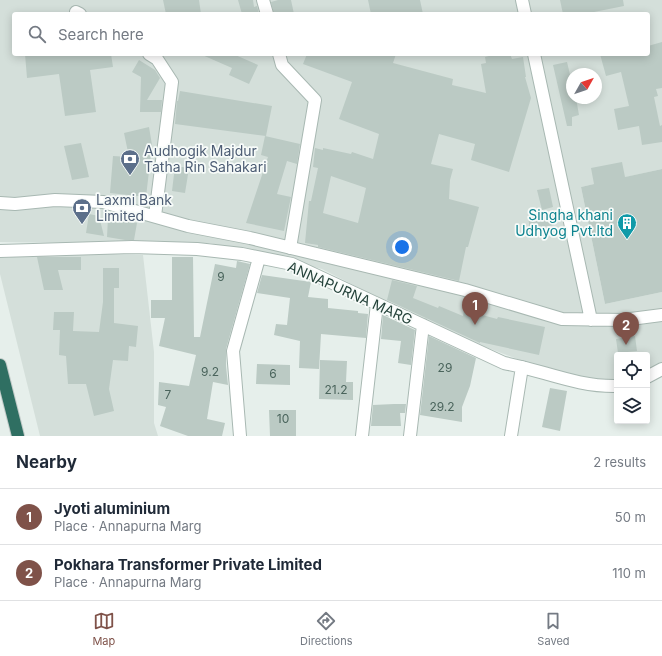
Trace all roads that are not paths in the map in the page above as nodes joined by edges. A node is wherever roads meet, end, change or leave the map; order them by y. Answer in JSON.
{"nodes":[{"id":1,"x":263,"y":0,"type":"edge"},
{"id":2,"x":522,"y":0,"type":"edge"},
{"id":3,"x":266,"y":12,"type":"edge"},
{"id":4,"x":525,"y":12,"type":"edge"},
{"id":5,"x":152,"y":56,"type":"edge"},
{"id":6,"x":280,"y":56,"type":"edge"},
{"id":7,"x":534,"y":56,"type":"edge"},
{"id":8,"x":0,"y":203,"type":"edge"},
{"id":9,"x":155,"y":216,"type":"junction"},
{"id":10,"x":290,"y":248,"type":"junction"},
{"id":11,"x":0,"y":251,"type":"edge"},
{"id":12,"x":259,"y":258,"type":"junction"},
{"id":13,"x":377,"y":304,"type":"junction"},
{"id":14,"x":662,"y":314,"type":"edge"},
{"id":15,"x":591,"y":320,"type":"junction"},
{"id":16,"x":423,"y":325,"type":"junction"},
{"id":17,"x":0,"y":365,"type":"edge"},
{"id":18,"x":522,"y":367,"type":"junction"},
{"id":19,"x":662,"y":369,"type":"edge"},
{"id":20,"x":650,"y":375,"type":"edge"},
{"id":21,"x":614,"y":386,"type":"edge"},
{"id":22,"x":18,"y":436,"type":"edge"},
{"id":23,"x":240,"y":436,"type":"edge"},
{"id":24,"x":362,"y":436,"type":"edge"},
{"id":25,"x":410,"y":436,"type":"edge"},
{"id":26,"x":511,"y":436,"type":"edge"}],
"edges":[{"from":1,"to":3,"type":"street"},
{"from":2,"to":4,"type":"street"},
{"from":5,"to":9,"type":"street"},
{"from":6,"to":10,"type":"street"},
{"from":7,"to":15,"type":"street"},
{"from":8,"to":9,"type":"street"},
{"from":9,"to":10,"type":"street"},
{"from":10,"to":15,"type":"street"},
{"from":11,"to":12,"type":"street","name":"ANNAPURNA MARG"},
{"from":12,"to":13,"type":"street","name":"ANNAPURNA MARG"},
{"from":12,"to":23,"type":"street"},
{"from":13,"to":16,"type":"street","name":"ANNAPURNA MARG"},
{"from":13,"to":24,"type":"street"},
{"from":14,"to":15,"type":"street"},
{"from":16,"to":18,"type":"street","name":"ANNAPURNA MARG"},
{"from":16,"to":25,"type":"street"},
{"from":17,"to":22,"type":"highway"},
{"from":18,"to":21,"type":"street","name":"ANNAPURNA MARG"},
{"from":18,"to":26,"type":"street"},
{"from":19,"to":20,"type":"street"}]}
